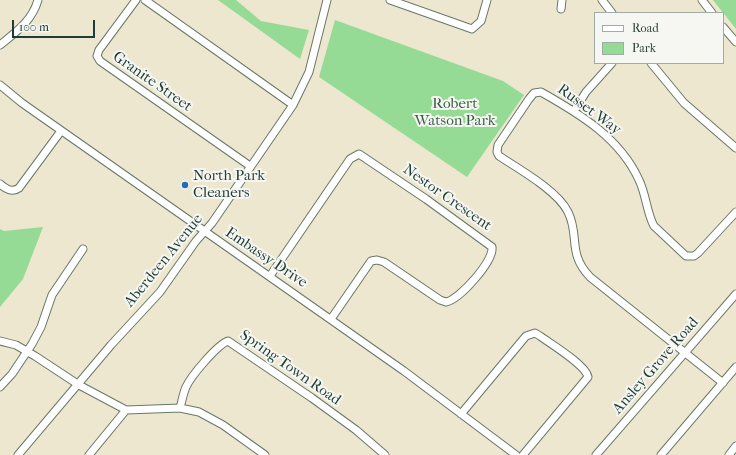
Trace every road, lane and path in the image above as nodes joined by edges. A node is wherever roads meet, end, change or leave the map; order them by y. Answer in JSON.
{"nodes":[{"id":1,"x":38,"y":0,"type":"edge"},
{"id":2,"x":136,"y":0,"type":"edge"},
{"id":3,"x":145,"y":0,"type":"edge"},
{"id":4,"x":327,"y":0,"type":"edge"},
{"id":5,"x":390,"y":0,"type":"edge"},
{"id":6,"x":487,"y":0,"type":"edge"},
{"id":7,"x":562,"y":0,"type":"edge"},
{"id":8,"x":602,"y":0,"type":"edge"},
{"id":9,"x":702,"y":0,"type":"edge"},
{"id":10,"x":408,"y":3,"type":"edge"},
{"id":11,"x":561,"y":9,"type":"dead end"},
{"id":12,"x":611,"y":12,"type":"edge"},
{"id":13,"x":711,"y":12,"type":"edge"},
{"id":14,"x":724,"y":28,"type":"edge"},
{"id":15,"x":736,"y":42,"type":"edge"},
{"id":16,"x":0,"y":45,"type":"edge"},
{"id":17,"x":611,"y":64,"type":"edge"},
{"id":18,"x":652,"y":64,"type":"edge"},
{"id":19,"x":0,"y":85,"type":"edge"},
{"id":20,"x":292,"y":105,"type":"junction"},
{"id":21,"x":574,"y":111,"type":"junction"},
{"id":22,"x":61,"y":131,"type":"junction"},
{"id":23,"x":736,"y":148,"type":"edge"},
{"id":24,"x":250,"y":166,"type":"junction"},
{"id":25,"x":0,"y":184,"type":"edge"},
{"id":26,"x":736,"y":212,"type":"edge"},
{"id":27,"x":205,"y":231,"type":"junction"},
{"id":28,"x":83,"y":249,"type":"dead end"},
{"id":29,"x":270,"y":276,"type":"junction"},
{"id":30,"x":736,"y":294,"type":"edge"},
{"id":31,"x":331,"y":319,"type":"junction"},
{"id":32,"x":0,"y":341,"type":"edge"},
{"id":33,"x":27,"y":351,"type":"junction"},
{"id":34,"x":686,"y":352,"type":"junction"},
{"id":35,"x":736,"y":367,"type":"edge"},
{"id":36,"x":723,"y":383,"type":"junction"},
{"id":37,"x":79,"y":385,"type":"junction"},
{"id":38,"x":0,"y":387,"type":"edge"},
{"id":39,"x":180,"y":408,"type":"junction"},
{"id":40,"x":126,"y":410,"type":"junction"},
{"id":41,"x":460,"y":414,"type":"junction"},
{"id":42,"x":736,"y":446,"type":"edge"},
{"id":43,"x":18,"y":455,"type":"edge"},
{"id":44,"x":88,"y":455,"type":"edge"},
{"id":45,"x":265,"y":455,"type":"edge"},
{"id":46,"x":385,"y":455,"type":"edge"},
{"id":47,"x":516,"y":455,"type":"edge"},
{"id":48,"x":523,"y":455,"type":"edge"},
{"id":49,"x":596,"y":455,"type":"edge"},
{"id":50,"x":661,"y":455,"type":"edge"},
{"id":51,"x":729,"y":455,"type":"edge"}],
"edges":[{"from":1,"to":16,"type":"street"},
{"from":2,"to":24,"type":"street","name":"Granite Street"},
{"from":3,"to":20,"type":"street"},
{"from":4,"to":20,"type":"street","name":"Aberdeen Avenue"},
{"from":5,"to":10,"type":"street"},
{"from":6,"to":10,"type":"street"},
{"from":7,"to":11,"type":"street"},
{"from":8,"to":12,"type":"street"},
{"from":9,"to":13,"type":"street"},
{"from":14,"to":15,"type":"street"},
{"from":17,"to":21,"type":"street"},
{"from":18,"to":23,"type":"street"},
{"from":19,"to":22,"type":"street","name":"Embassy Drive"},
{"from":20,"to":24,"type":"street","name":"Aberdeen Avenue"},
{"from":21,"to":26,"type":"street","name":"Russet Way"},
{"from":21,"to":34,"type":"street","name":"Russet Way"},
{"from":22,"to":25,"type":"street"},
{"from":22,"to":27,"type":"street","name":"Embassy Drive"},
{"from":24,"to":27,"type":"street","name":"Aberdeen Avenue"},
{"from":27,"to":29,"type":"street","name":"Embassy Drive"},
{"from":27,"to":37,"type":"street","name":"Aberdeen Avenue"},
{"from":28,"to":33,"type":"street"},
{"from":29,"to":31,"type":"street","name":"Embassy Drive"},
{"from":29,"to":31,"type":"street","name":"Nestor Crescent"},
{"from":30,"to":34,"type":"street","name":"Ansley Grove Road"},
{"from":31,"to":41,"type":"street","name":"Embassy Drive"},
{"from":32,"to":33,"type":"street"},
{"from":33,"to":37,"type":"street"},
{"from":33,"to":38,"type":"street"},
{"from":34,"to":36,"type":"street"},
{"from":34,"to":49,"type":"street","name":"Ansley Grove Road"},
{"from":35,"to":36,"type":"street"},
{"from":36,"to":50,"type":"street"},
{"from":37,"to":40,"type":"street"},
{"from":37,"to":43,"type":"street","name":"Aberdeen Avenue"},
{"from":39,"to":40,"type":"street"},
{"from":39,"to":45,"type":"street"},
{"from":39,"to":46,"type":"street","name":"Spring Town Road"},
{"from":40,"to":44,"type":"street"},
{"from":41,"to":47,"type":"street","name":"Embassy Drive"},
{"from":41,"to":48,"type":"street"},
{"from":42,"to":51,"type":"street"}]}
